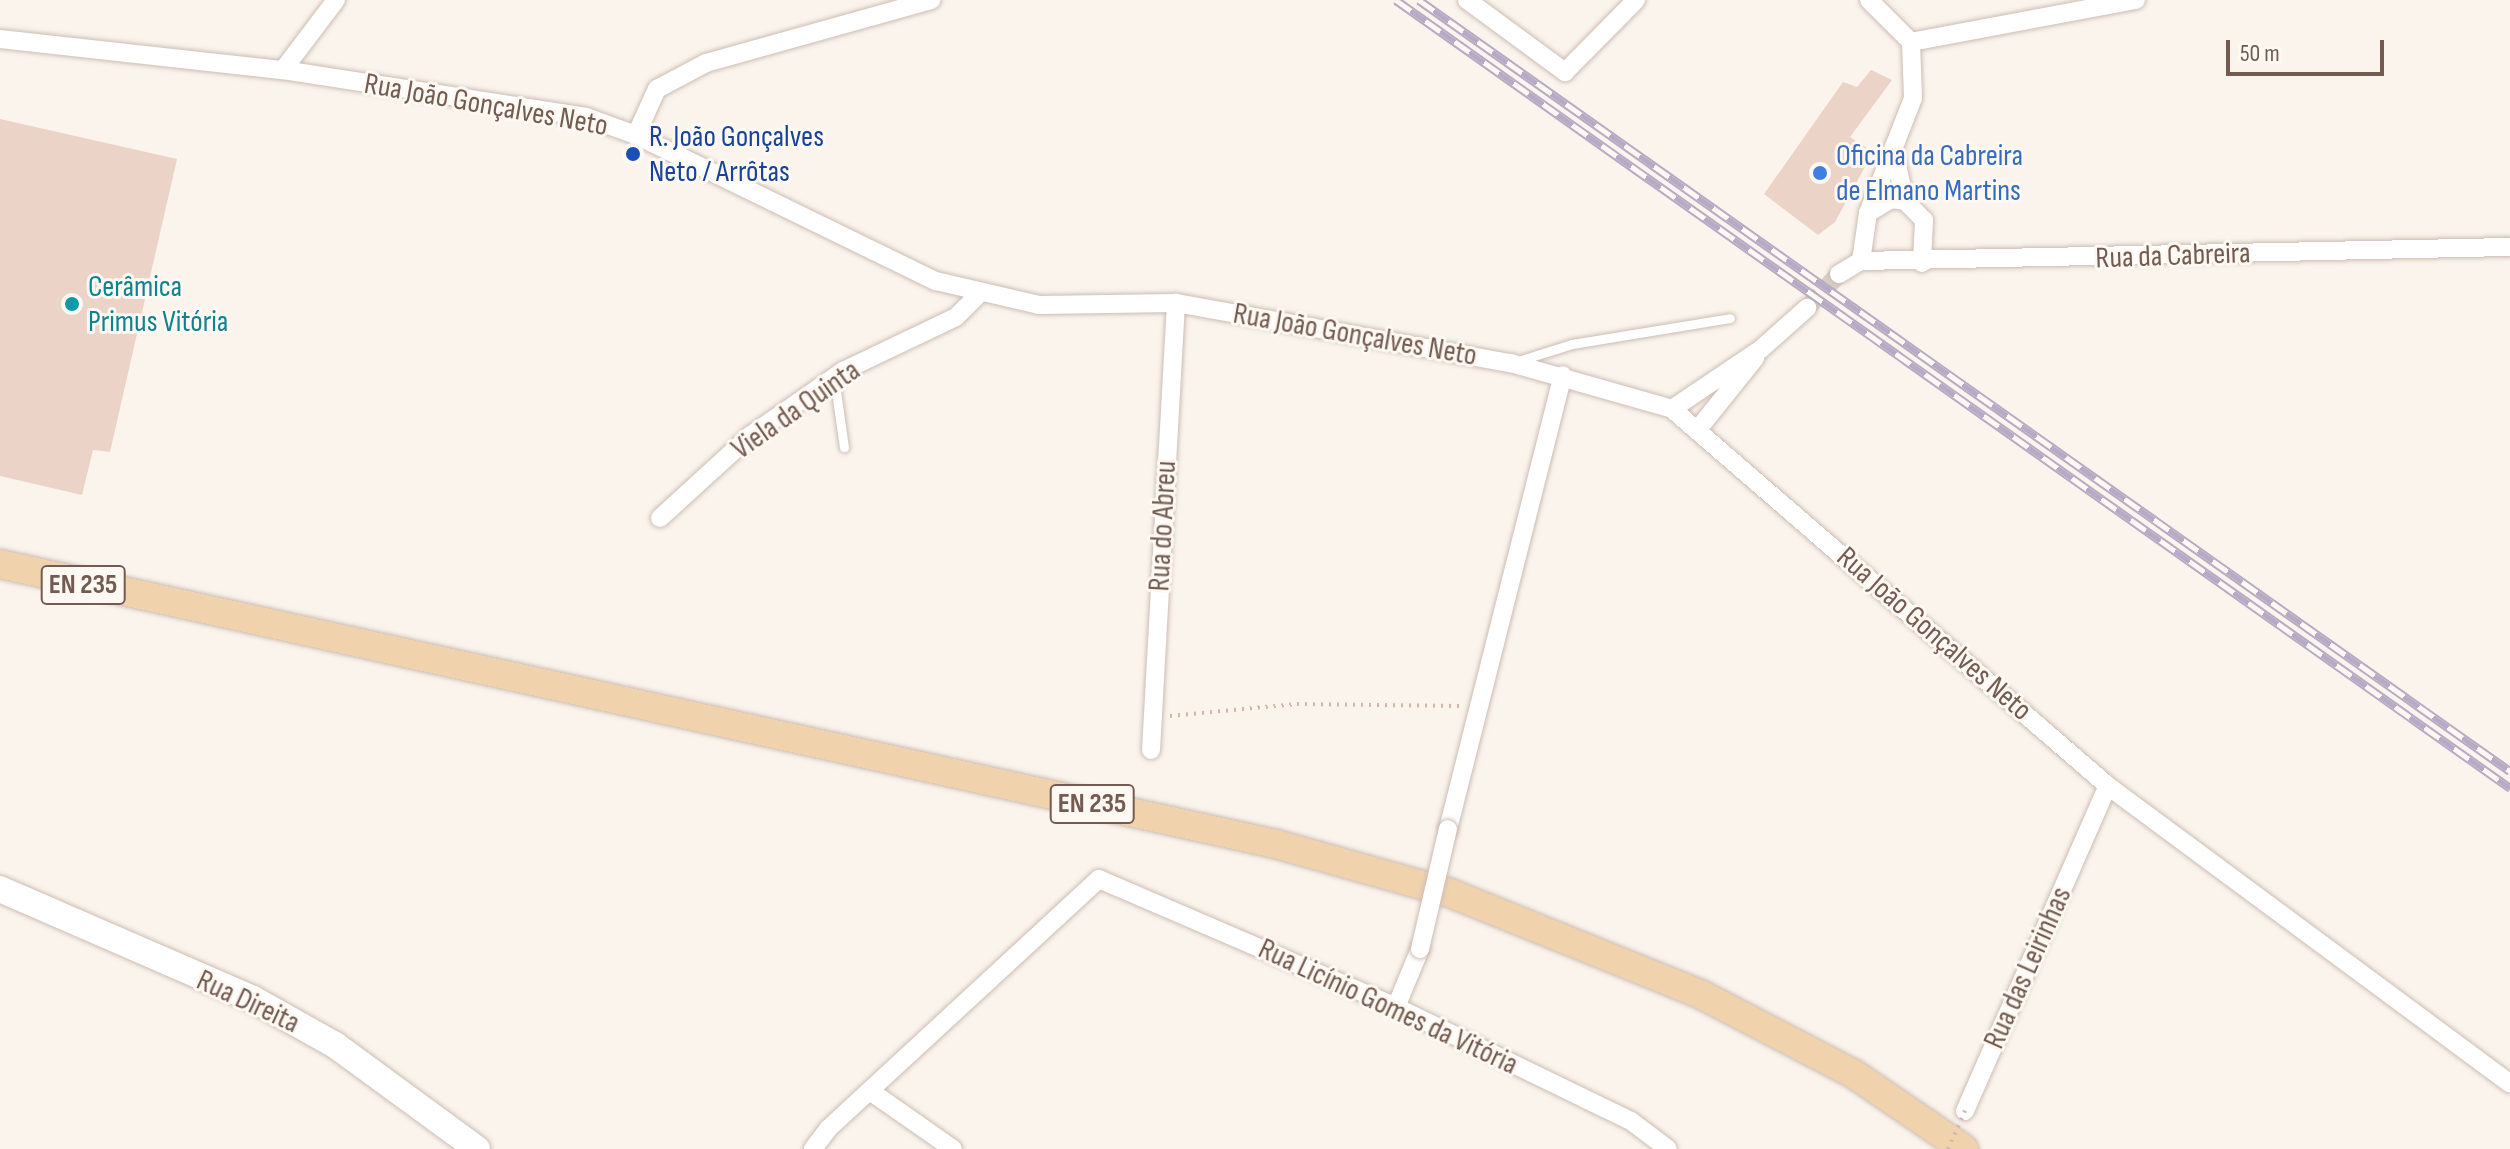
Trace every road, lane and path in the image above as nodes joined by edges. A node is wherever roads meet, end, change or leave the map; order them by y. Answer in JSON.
{"nodes":[{"id":1,"x":336,"y":0,"type":"edge"},
{"id":2,"x":931,"y":0,"type":"edge"},
{"id":3,"x":1467,"y":0,"type":"edge"},
{"id":4,"x":1636,"y":0,"type":"edge"},
{"id":5,"x":1869,"y":0,"type":"edge"},
{"id":6,"x":2136,"y":0,"type":"edge"},
{"id":7,"x":0,"y":39,"type":"edge"},
{"id":8,"x":1911,"y":42,"type":"junction"},
{"id":9,"x":283,"y":70,"type":"junction"},
{"id":10,"x":636,"y":135,"type":"junction"},
{"id":11,"x":1894,"y":151,"type":"junction"},
{"id":12,"x":1905,"y":201,"type":"junction"},
{"id":13,"x":1868,"y":213,"type":"junction"},
{"id":14,"x":2510,"y":247,"type":"edge"},
{"id":15,"x":1861,"y":261,"type":"junction"},
{"id":16,"x":1922,"y":263,"type":"junction"},
{"id":17,"x":1839,"y":274,"type":"tunnel mouth"},
{"id":18,"x":981,"y":292,"type":"junction"},
{"id":19,"x":1176,"y":303,"type":"junction"},
{"id":20,"x":1807,"y":308,"type":"tunnel mouth"},
{"id":21,"x":1730,"y":318,"type":"dead end"},
{"id":22,"x":1761,"y":349,"type":"junction"},
{"id":23,"x":1511,"y":363,"type":"junction"},
{"id":24,"x":1563,"y":375,"type":"junction"},
{"id":25,"x":834,"y":377,"type":"junction"},
{"id":26,"x":1672,"y":409,"type":"junction"},
{"id":27,"x":1699,"y":428,"type":"junction"},
{"id":28,"x":844,"y":447,"type":"dead end"},
{"id":29,"x":660,"y":518,"type":"dead end"},
{"id":30,"x":0,"y":564,"type":"edge"},
{"id":31,"x":1475,"y":706,"type":"junction"},
{"id":32,"x":1152,"y":718,"type":"junction"},
{"id":33,"x":1151,"y":750,"type":"dead end"},
{"id":34,"x":2108,"y":786,"type":"junction"},
{"id":35,"x":0,"y":889,"type":"edge"},
{"id":36,"x":1396,"y":1007,"type":"junction"},
{"id":37,"x":2510,"y":1083,"type":"edge"},
{"id":38,"x":870,"y":1091,"type":"junction"},
{"id":39,"x":1965,"y":1111,"type":"joint"},
{"id":40,"x":477,"y":1149,"type":"edge"},
{"id":41,"x":813,"y":1149,"type":"edge"},
{"id":42,"x":953,"y":1149,"type":"edge"},
{"id":43,"x":1668,"y":1149,"type":"edge"},
{"id":44,"x":1948,"y":1149,"type":"edge"},
{"id":45,"x":1964,"y":1149,"type":"edge"}],
"edges":[{"from":1,"to":9,"type":"street"},
{"from":2,"to":10,"type":"street"},
{"from":3,"to":4,"type":"street"},
{"from":5,"to":8,"type":"street"},
{"from":6,"to":8,"type":"street"},
{"from":7,"to":9,"type":"street","name":"Rua João Gonçalves Neto"},
{"from":8,"to":11,"type":"street"},
{"from":9,"to":10,"type":"street","name":"Rua João Gonçalves Neto"},
{"from":10,"to":18,"type":"street","name":"Rua João Gonçalves Neto"},
{"from":11,"to":12,"type":"street"},
{"from":11,"to":13,"type":"street"},
{"from":12,"to":13,"type":"street"},
{"from":12,"to":16,"type":"street"},
{"from":13,"to":15,"type":"street"},
{"from":14,"to":16,"type":"street","name":"Rua da Cabreira"},
{"from":15,"to":16,"type":"street","name":"Rua da Cabreira"},
{"from":15,"to":17,"type":"street"},
{"from":18,"to":19,"type":"street","name":"Rua João Gonçalves Neto"},
{"from":18,"to":25,"type":"street","name":"Viela da Quinta"},
{"from":19,"to":23,"type":"street","name":"Rua João Gonçalves Neto"},
{"from":19,"to":32,"type":"street","name":"Rua do Abreu"},
{"from":20,"to":22,"type":"street"},
{"from":21,"to":23,"type":"lane"},
{"from":22,"to":26,"type":"street"},
{"from":22,"to":27,"type":"street"},
{"from":23,"to":24,"type":"street","name":"Rua João Gonçalves Neto"},
{"from":24,"to":26,"type":"street","name":"Rua João Gonçalves Neto"},
{"from":24,"to":31,"type":"street"},
{"from":25,"to":28,"type":"lane"},
{"from":25,"to":29,"type":"street","name":"Viela da Quinta"},
{"from":26,"to":27,"type":"street","name":"Rua João Gonçalves Neto"},
{"from":27,"to":34,"type":"street","name":"Rua João Gonçalves Neto"},
{"from":30,"to":45,"type":"main road","number":"EN 235"},
{"from":31,"to":32,"type":"path"},
{"from":31,"to":36,"type":"street","bridge":true},
{"from":32,"to":33,"type":"street","name":"Rua do Abreu"},
{"from":34,"to":37,"type":"street","name":"Rua João Gonçalves Neto"},
{"from":34,"to":39,"type":"street","name":"Rua das Leirinhas"},
{"from":35,"to":40,"type":"main road","name":"Rua Direita"},
{"from":36,"to":38,"type":"street","name":"Rua Licínio Gomes da Vitória"},
{"from":36,"to":43,"type":"street","name":"Rua Licínio Gomes da Vitória"},
{"from":38,"to":41,"type":"street"},
{"from":38,"to":42,"type":"street"},
{"from":39,"to":44,"type":"path","bridge":true}]}
